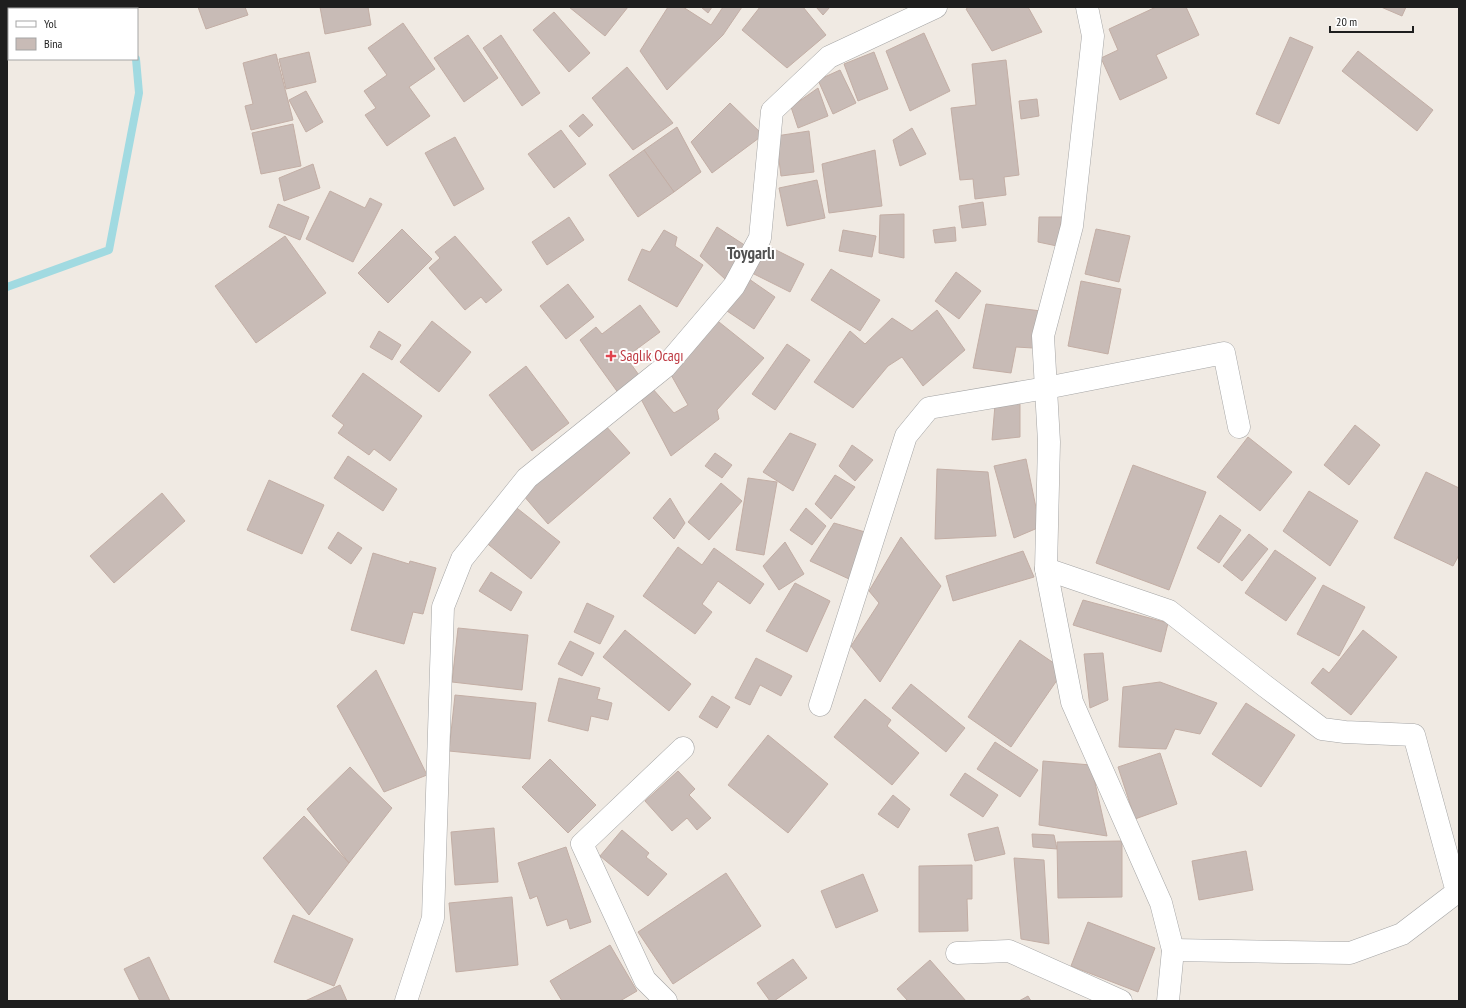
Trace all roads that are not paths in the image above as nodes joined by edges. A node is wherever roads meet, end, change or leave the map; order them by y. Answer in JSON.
{"nodes":[{"id":1,"x":936,"y":7,"type":"edge"},
{"id":2,"x":1087,"y":7,"type":"edge"},
{"id":3,"x":1046,"y":388,"type":"junction"},
{"id":4,"x":1239,"y":427,"type":"dead end"},
{"id":5,"x":1046,"y":569,"type":"junction"},
{"id":6,"x":820,"y":705,"type":"dead end"},
{"id":7,"x":683,"y":748,"type":"dead end"},
{"id":8,"x":1172,"y":950,"type":"junction"},
{"id":9,"x":957,"y":953,"type":"dead end"},
{"id":10,"x":406,"y":1001,"type":"edge"},
{"id":11,"x":666,"y":1001,"type":"edge"},
{"id":12,"x":1121,"y":1001,"type":"edge"},
{"id":13,"x":1171,"y":1001,"type":"edge"}],
"edges":[{"from":1,"to":10,"type":"street"},
{"from":2,"to":3,"type":"street"},
{"from":3,"to":4,"type":"street"},
{"from":3,"to":5,"type":"street"},
{"from":3,"to":6,"type":"street"},
{"from":5,"to":8,"type":"street"},
{"from":5,"to":8,"type":"street"},
{"from":7,"to":11,"type":"street"},
{"from":8,"to":13,"type":"street"},
{"from":9,"to":12,"type":"street"}]}
